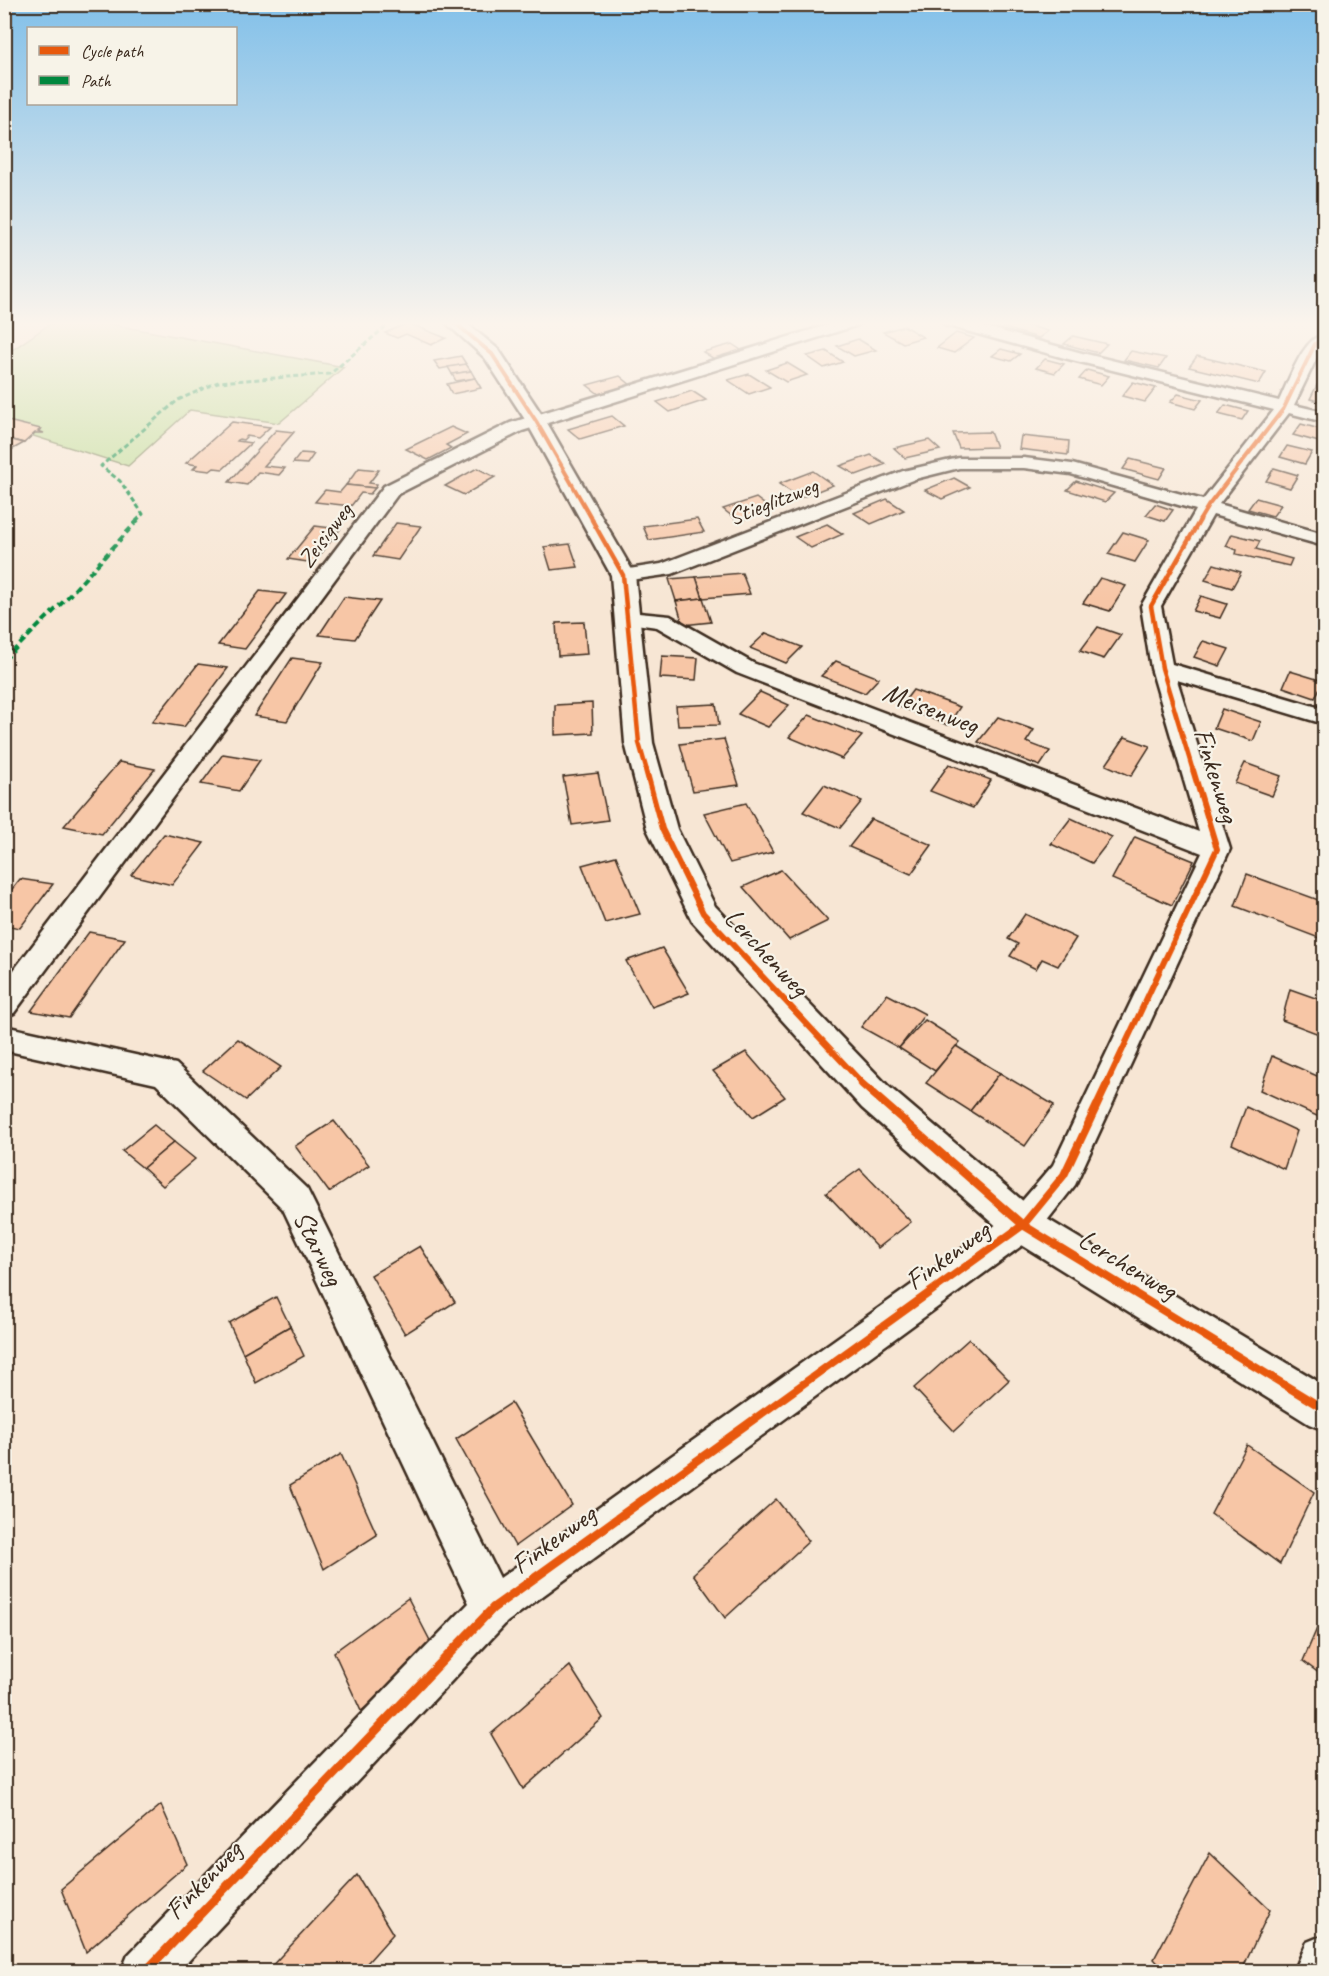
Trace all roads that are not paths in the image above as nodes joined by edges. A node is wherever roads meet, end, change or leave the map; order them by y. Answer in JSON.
{"nodes":[{"id":1,"x":532,"y":414,"type":"edge"},
{"id":2,"x":558,"y":414,"type":"edge"},
{"id":3,"x":1279,"y":414,"type":"edge"},
{"id":4,"x":536,"y":421,"type":"junction"},
{"id":5,"x":1208,"y":506,"type":"junction"},
{"id":6,"x":1324,"y":540,"type":"edge"},
{"id":7,"x":623,"y":575,"type":"junction"},
{"id":8,"x":628,"y":618,"type":"junction"},
{"id":9,"x":1162,"y":668,"type":"junction"},
{"id":10,"x":1324,"y":717,"type":"edge"},
{"id":11,"x":1217,"y":849,"type":"junction"},
{"id":12,"x":4,"y":1005,"type":"edge"},
{"id":13,"x":4,"y":1038,"type":"edge"},
{"id":14,"x":1023,"y":1225,"type":"junction"},
{"id":15,"x":1324,"y":1409,"type":"edge"},
{"id":16,"x":493,"y":1608,"type":"junction"},
{"id":17,"x":1324,"y":1959,"type":"edge"},
{"id":18,"x":145,"y":1971,"type":"edge"},
{"id":19,"x":1318,"y":1971,"type":"edge"}],
"edges":[{"from":1,"to":4,"type":"street","name":"Lerchenweg"},
{"from":2,"to":4,"type":"street","name":"Zeisigweg"},
{"from":3,"to":5,"type":"street","name":"Finkenweg"},
{"from":4,"to":7,"type":"street","name":"Lerchenweg"},
{"from":4,"to":12,"type":"street","name":"Zeisigweg"},
{"from":5,"to":6,"type":"street","name":"Stieglitzweg"},
{"from":5,"to":7,"type":"street","name":"Stieglitzweg"},
{"from":5,"to":9,"type":"street","name":"Finkenweg"},
{"from":7,"to":8,"type":"street","name":"Lerchenweg"},
{"from":8,"to":11,"type":"street","name":"Meisenweg"},
{"from":8,"to":14,"type":"street","name":"Lerchenweg"},
{"from":9,"to":10,"type":"street"},
{"from":9,"to":11,"type":"street","name":"Finkenweg"},
{"from":11,"to":14,"type":"street","name":"Finkenweg"},
{"from":13,"to":16,"type":"street","name":"Starweg"},
{"from":14,"to":15,"type":"street","name":"Lerchenweg"},
{"from":14,"to":16,"type":"street","name":"Finkenweg"},
{"from":16,"to":18,"type":"street","name":"Finkenweg"},
{"from":17,"to":19,"type":"street"}]}
